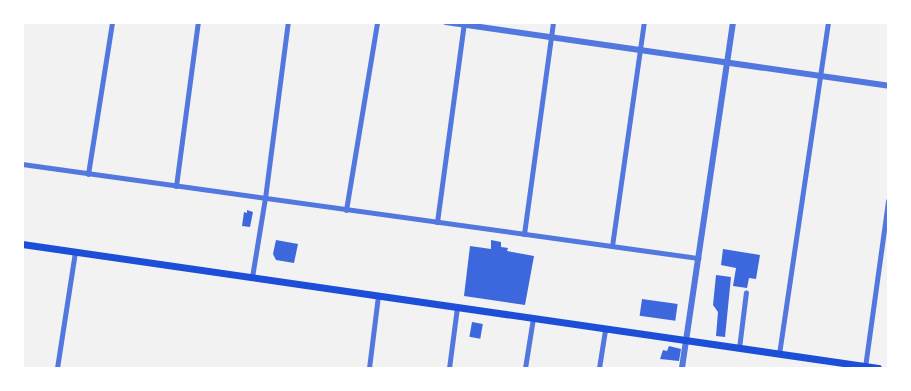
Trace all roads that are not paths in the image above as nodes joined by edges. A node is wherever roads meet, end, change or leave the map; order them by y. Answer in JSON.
{"nodes":[{"id":1,"x":112,"y":22,"type":"edge"},
{"id":2,"x":198,"y":22,"type":"edge"},
{"id":3,"x":288,"y":22,"type":"edge"},
{"id":4,"x":377,"y":22,"type":"edge"},
{"id":5,"x":446,"y":22,"type":"edge"},
{"id":6,"x":553,"y":22,"type":"edge"},
{"id":7,"x":644,"y":22,"type":"edge"},
{"id":8,"x":733,"y":22,"type":"edge"},
{"id":9,"x":828,"y":22,"type":"edge"},
{"id":10,"x":464,"y":24,"type":"edge"},
{"id":11,"x":551,"y":38,"type":"junction"},
{"id":12,"x":640,"y":51,"type":"junction"},
{"id":13,"x":727,"y":63,"type":"junction"},
{"id":14,"x":820,"y":76,"type":"junction"},
{"id":15,"x":888,"y":86,"type":"edge"},
{"id":16,"x":22,"y":164,"type":"edge"},
{"id":17,"x":88,"y":174,"type":"junction"},
{"id":18,"x":176,"y":186,"type":"junction"},
{"id":19,"x":265,"y":198,"type":"junction"},
{"id":20,"x":888,"y":201,"type":"edge"},
{"id":21,"x":346,"y":210,"type":"junction"},
{"id":22,"x":437,"y":222,"type":"junction"},
{"id":23,"x":524,"y":234,"type":"junction"},
{"id":24,"x":22,"y":244,"type":"edge"},
{"id":25,"x":612,"y":246,"type":"junction"},
{"id":26,"x":75,"y":252,"type":"junction"},
{"id":27,"x":698,"y":258,"type":"junction"},
{"id":28,"x":252,"y":277,"type":"junction"},
{"id":29,"x":746,"y":292,"type":"dead end"},
{"id":30,"x":378,"y":296,"type":"junction"},
{"id":31,"x":457,"y":307,"type":"junction"},
{"id":32,"x":533,"y":318,"type":"junction"},
{"id":33,"x":605,"y":328,"type":"junction"},
{"id":34,"x":686,"y":340,"type":"junction"},
{"id":35,"x":739,"y":348,"type":"junction"},
{"id":36,"x":779,"y":354,"type":"junction"},
{"id":37,"x":865,"y":367,"type":"junction"},
{"id":38,"x":57,"y":368,"type":"edge"},
{"id":39,"x":369,"y":368,"type":"edge"},
{"id":40,"x":449,"y":368,"type":"edge"},
{"id":41,"x":525,"y":368,"type":"edge"},
{"id":42,"x":599,"y":368,"type":"edge"},
{"id":43,"x":682,"y":368,"type":"edge"},
{"id":44,"x":878,"y":368,"type":"edge"}],
"edges":[{"from":1,"to":17,"type":"street"},
{"from":2,"to":18,"type":"street"},
{"from":3,"to":19,"type":"street"},
{"from":4,"to":21,"type":"street"},
{"from":5,"to":10,"type":"street"},
{"from":6,"to":11,"type":"street"},
{"from":7,"to":12,"type":"street"},
{"from":8,"to":13,"type":"street"},
{"from":9,"to":14,"type":"street"},
{"from":10,"to":11,"type":"street"},
{"from":10,"to":22,"type":"street"},
{"from":11,"to":12,"type":"street"},
{"from":11,"to":23,"type":"street"},
{"from":12,"to":13,"type":"street"},
{"from":12,"to":25,"type":"street"},
{"from":13,"to":14,"type":"street"},
{"from":13,"to":27,"type":"street"},
{"from":14,"to":15,"type":"street"},
{"from":14,"to":36,"type":"street"},
{"from":16,"to":17,"type":"street"},
{"from":17,"to":18,"type":"street"},
{"from":18,"to":19,"type":"street"},
{"from":19,"to":21,"type":"street"},
{"from":19,"to":28,"type":"street"},
{"from":20,"to":37,"type":"street"},
{"from":21,"to":22,"type":"street"},
{"from":22,"to":23,"type":"street"},
{"from":23,"to":25,"type":"street"},
{"from":24,"to":26,"type":"main road"},
{"from":25,"to":27,"type":"street"},
{"from":26,"to":28,"type":"main road"},
{"from":26,"to":38,"type":"street"},
{"from":27,"to":34,"type":"street"},
{"from":28,"to":30,"type":"main road"},
{"from":29,"to":35,"type":"street"},
{"from":30,"to":31,"type":"main road"},
{"from":30,"to":39,"type":"street"},
{"from":31,"to":32,"type":"main road"},
{"from":31,"to":40,"type":"street"},
{"from":32,"to":33,"type":"main road"},
{"from":32,"to":41,"type":"street"},
{"from":33,"to":34,"type":"main road"},
{"from":33,"to":42,"type":"street"},
{"from":34,"to":35,"type":"main road"},
{"from":34,"to":43,"type":"street"},
{"from":35,"to":36,"type":"main road"},
{"from":36,"to":37,"type":"main road"},
{"from":37,"to":44,"type":"main road"}]}
